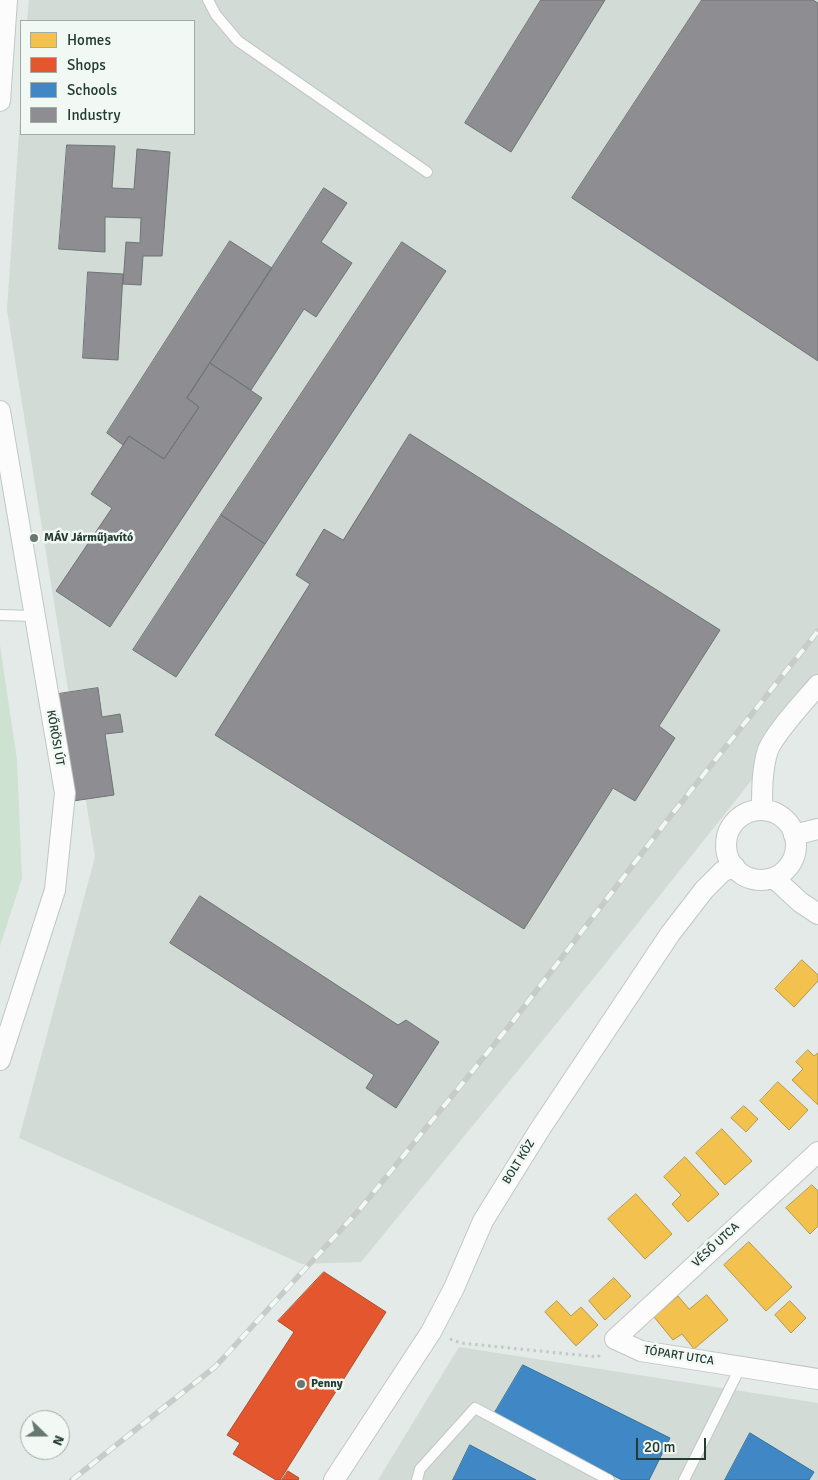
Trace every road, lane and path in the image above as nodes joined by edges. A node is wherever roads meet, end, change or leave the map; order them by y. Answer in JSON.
{"nodes":[{"id":1,"x":7,"y":0,"type":"edge"},
{"id":2,"x":208,"y":0,"type":"edge"},
{"id":3,"x":0,"y":102,"type":"edge"},
{"id":4,"x":427,"y":172,"type":"dead end"},
{"id":5,"x":0,"y":411,"type":"edge"},
{"id":6,"x":0,"y":614,"type":"edge"},
{"id":7,"x":33,"y":616,"type":"junction"},
{"id":8,"x":818,"y":685,"type":"edge"},
{"id":9,"x":762,"y":809,"type":"junction"},
{"id":10,"x":818,"y":829,"type":"edge"},
{"id":11,"x":794,"y":835,"type":"junction"},
{"id":12,"x":735,"y":867,"type":"junction"},
{"id":13,"x":774,"y":878,"type":"junction"},
{"id":14,"x":818,"y":914,"type":"edge"},
{"id":15,"x":0,"y":1060,"type":"edge"},
{"id":16,"x":818,"y":1152,"type":"edge"},
{"id":17,"x":431,"y":1332,"type":"junction"},
{"id":18,"x":614,"y":1338,"type":"junction"},
{"id":19,"x":741,"y":1366,"type":"junction"},
{"id":20,"x":818,"y":1379,"type":"edge"},
{"id":21,"x":334,"y":1480,"type":"edge"},
{"id":22,"x":417,"y":1480,"type":"edge"},
{"id":23,"x":609,"y":1480,"type":"edge"},
{"id":24,"x":684,"y":1480,"type":"edge"}],
"edges":[{"from":1,"to":3,"type":"street"},
{"from":2,"to":4,"type":"lane"},
{"from":5,"to":7,"type":"street","name":"KŐRÖSI ÚT"},
{"from":6,"to":7,"type":"lane"},
{"from":7,"to":15,"type":"street","name":"KŐRÖSI ÚT"},
{"from":8,"to":9,"type":"street"},
{"from":9,"to":11,"type":"street"},
{"from":9,"to":12,"type":"street"},
{"from":10,"to":11,"type":"street"},
{"from":11,"to":13,"type":"street"},
{"from":12,"to":13,"type":"street"},
{"from":12,"to":17,"type":"street","name":"BOLT KÖZ"},
{"from":13,"to":14,"type":"street"},
{"from":16,"to":18,"type":"street","name":"VÉSŐ UTCA"},
{"from":17,"to":18,"type":"path"},
{"from":17,"to":21,"type":"street","name":"BOLT KÖZ"},
{"from":18,"to":19,"type":"street","name":"TÓPART UTCA"},
{"from":19,"to":20,"type":"street","name":"TÓPART UTCA"},
{"from":19,"to":24,"type":"lane"},
{"from":22,"to":23,"type":"lane"}]}
